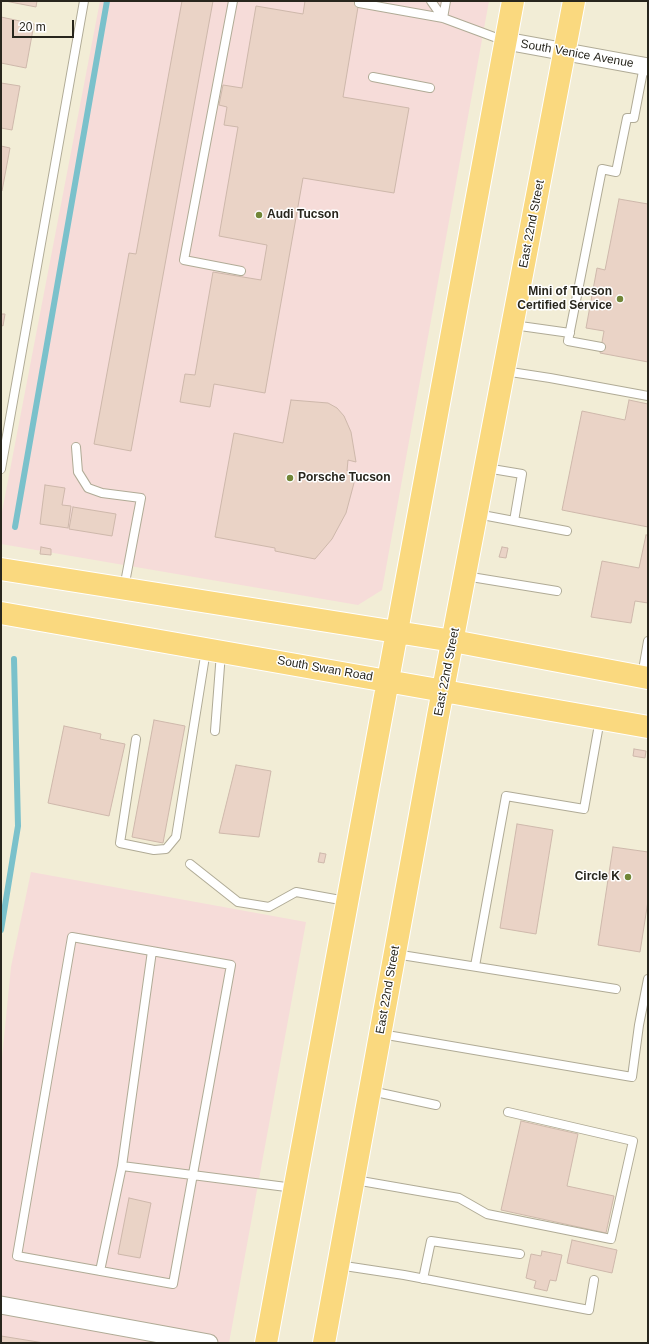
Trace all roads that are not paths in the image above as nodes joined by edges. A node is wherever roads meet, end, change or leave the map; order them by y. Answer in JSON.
{"nodes":[{"id":1,"x":84,"y":1,"type":"edge"},
{"id":2,"x":233,"y":1,"type":"edge"},
{"id":3,"x":431,"y":1,"type":"edge"},
{"id":4,"x":446,"y":1,"type":"edge"},
{"id":5,"x":513,"y":1,"type":"edge"},
{"id":6,"x":574,"y":1,"type":"edge"},
{"id":7,"x":359,"y":3,"type":"dead end"},
{"id":8,"x":443,"y":18,"type":"junction"},
{"id":9,"x":506,"y":41,"type":"junction"},
{"id":10,"x":564,"y":52,"type":"junction"},
{"id":11,"x":646,"y":67,"type":"edge"},
{"id":12,"x":373,"y":77,"type":"dead end"},
{"id":13,"x":430,"y":88,"type":"dead end"},
{"id":14,"x":241,"y":271,"type":"dead end"},
{"id":15,"x":513,"y":324,"type":"junction"},
{"id":16,"x":570,"y":333,"type":"junction"},
{"id":17,"x":601,"y":347,"type":"dead end"},
{"id":18,"x":504,"y":371,"type":"junction"},
{"id":19,"x":648,"y":396,"type":"edge"},
{"id":20,"x":76,"y":447,"type":"dead end"},
{"id":21,"x":485,"y":468,"type":"junction"},
{"id":22,"x":1,"y":469,"type":"edge"},
{"id":23,"x":477,"y":514,"type":"junction"},
{"id":24,"x":514,"y":521,"type":"junction"},
{"id":25,"x":567,"y":531,"type":"dead end"},
{"id":26,"x":1,"y":569,"type":"edge"},
{"id":27,"x":465,"y":576,"type":"junction"},
{"id":28,"x":124,"y":588,"type":"junction"},
{"id":29,"x":557,"y":592,"type":"dead end"},
{"id":30,"x":1,"y":613,"type":"edge"},
{"id":31,"x":398,"y":632,"type":"junction"},
{"id":32,"x":453,"y":641,"type":"junction"},
{"id":33,"x":648,"y":641,"type":"edge"},
{"id":34,"x":214,"y":650,"type":"junction"},
{"id":35,"x":645,"y":677,"type":"edge"},
{"id":36,"x":389,"y":680,"type":"junction"},
{"id":37,"x":443,"y":690,"type":"junction"},
{"id":38,"x":600,"y":719,"type":"junction"},
{"id":39,"x":648,"y":727,"type":"edge"},
{"id":40,"x":215,"y":731,"type":"dead end"},
{"id":41,"x":136,"y":739,"type":"dead end"},
{"id":42,"x":190,"y":864,"type":"dead end"},
{"id":43,"x":348,"y":901,"type":"junction"},
{"id":44,"x":152,"y":951,"type":"junction"},
{"id":45,"x":395,"y":954,"type":"junction"},
{"id":46,"x":475,"y":966,"type":"junction"},
{"id":47,"x":648,"y":979,"type":"edge"},
{"id":48,"x":616,"y":989,"type":"dead end"},
{"id":49,"x":380,"y":1034,"type":"junction"},
{"id":50,"x":370,"y":1090,"type":"junction"},
{"id":51,"x":436,"y":1105,"type":"dead end"},
{"id":52,"x":508,"y":1112,"type":"dead end"},
{"id":53,"x":122,"y":1166,"type":"junction"},
{"id":54,"x":193,"y":1175,"type":"junction"},
{"id":55,"x":354,"y":1179,"type":"junction"},
{"id":56,"x":295,"y":1188,"type":"junction"},
{"id":57,"x":520,"y":1254,"type":"dead end"},
{"id":58,"x":338,"y":1265,"type":"junction"},
{"id":59,"x":100,"y":1271,"type":"junction"},
{"id":60,"x":423,"y":1279,"type":"junction"},
{"id":61,"x":594,"y":1280,"type":"dead end"},
{"id":62,"x":1,"y":1305,"type":"edge"},
{"id":63,"x":209,"y":1343,"type":"edge"},
{"id":64,"x":266,"y":1343,"type":"edge"},
{"id":65,"x":324,"y":1343,"type":"edge"}],
"edges":[{"from":1,"to":22,"type":"lane"},
{"from":2,"to":14,"type":"lane"},
{"from":3,"to":8,"type":"lane"},
{"from":4,"to":8,"type":"lane"},
{"from":5,"to":9,"type":"main road"},
{"from":6,"to":10,"type":"main road","name":"East 22nd Street"},
{"from":7,"to":8,"type":"lane"},
{"from":8,"to":9,"type":"lane"},
{"from":9,"to":10,"type":"street","name":"South Venice Avenue"},
{"from":9,"to":31,"type":"main road"},
{"from":10,"to":11,"type":"street","name":"South Venice Avenue"},
{"from":10,"to":15,"type":"main road","name":"East 22nd Street"},
{"from":11,"to":16,"type":"lane"},
{"from":12,"to":13,"type":"lane"},
{"from":15,"to":16,"type":"lane"},
{"from":15,"to":18,"type":"main road","name":"East 22nd Street"},
{"from":16,"to":17,"type":"lane"},
{"from":18,"to":19,"type":"lane"},
{"from":18,"to":21,"type":"main road","name":"East 22nd Street"},
{"from":20,"to":28,"type":"lane"},
{"from":21,"to":23,"type":"main road","name":"East 22nd Street"},
{"from":21,"to":24,"type":"lane"},
{"from":23,"to":24,"type":"lane"},
{"from":23,"to":27,"type":"main road","name":"East 22nd Street"},
{"from":24,"to":25,"type":"lane"},
{"from":26,"to":28,"type":"main road"},
{"from":27,"to":29,"type":"lane"},
{"from":27,"to":32,"type":"main road","name":"East 22nd Street"},
{"from":28,"to":31,"type":"main road"},
{"from":30,"to":34,"type":"main road","name":"South Swan Road"},
{"from":31,"to":32,"type":"main road"},
{"from":31,"to":36,"type":"main road"},
{"from":32,"to":35,"type":"main road"},
{"from":32,"to":37,"type":"main road","name":"East 22nd Street"},
{"from":33,"to":35,"type":"lane"},
{"from":34,"to":36,"type":"main road","name":"South Swan Road"},
{"from":34,"to":40,"type":"lane"},
{"from":34,"to":41,"type":"lane"},
{"from":36,"to":37,"type":"main road","name":"South Swan Road"},
{"from":36,"to":43,"type":"main road"},
{"from":37,"to":38,"type":"main road","name":"South Swan Road"},
{"from":37,"to":45,"type":"main road","name":"East 22nd Street"},
{"from":38,"to":39,"type":"main road","name":"South Swan Road"},
{"from":38,"to":46,"type":"lane"},
{"from":42,"to":43,"type":"lane"},
{"from":43,"to":56,"type":"main road"},
{"from":44,"to":53,"type":"lane"},
{"from":44,"to":54,"type":"lane"},
{"from":44,"to":59,"type":"lane"},
{"from":45,"to":46,"type":"lane"},
{"from":45,"to":49,"type":"main road","name":"East 22nd Street"},
{"from":46,"to":48,"type":"lane"},
{"from":47,"to":49,"type":"lane"},
{"from":49,"to":50,"type":"main road","name":"East 22nd Street"},
{"from":50,"to":51,"type":"lane"},
{"from":50,"to":55,"type":"main road","name":"East 22nd Street"},
{"from":52,"to":55,"type":"lane"},
{"from":53,"to":54,"type":"lane"},
{"from":53,"to":59,"type":"lane"},
{"from":54,"to":56,"type":"lane"},
{"from":54,"to":59,"type":"lane"},
{"from":55,"to":58,"type":"main road","name":"East 22nd Street"},
{"from":56,"to":64,"type":"main road"},
{"from":57,"to":60,"type":"lane"},
{"from":58,"to":60,"type":"lane"},
{"from":58,"to":65,"type":"main road","name":"East 22nd Street"},
{"from":60,"to":61,"type":"lane"},
{"from":62,"to":63,"type":"street"}]}
